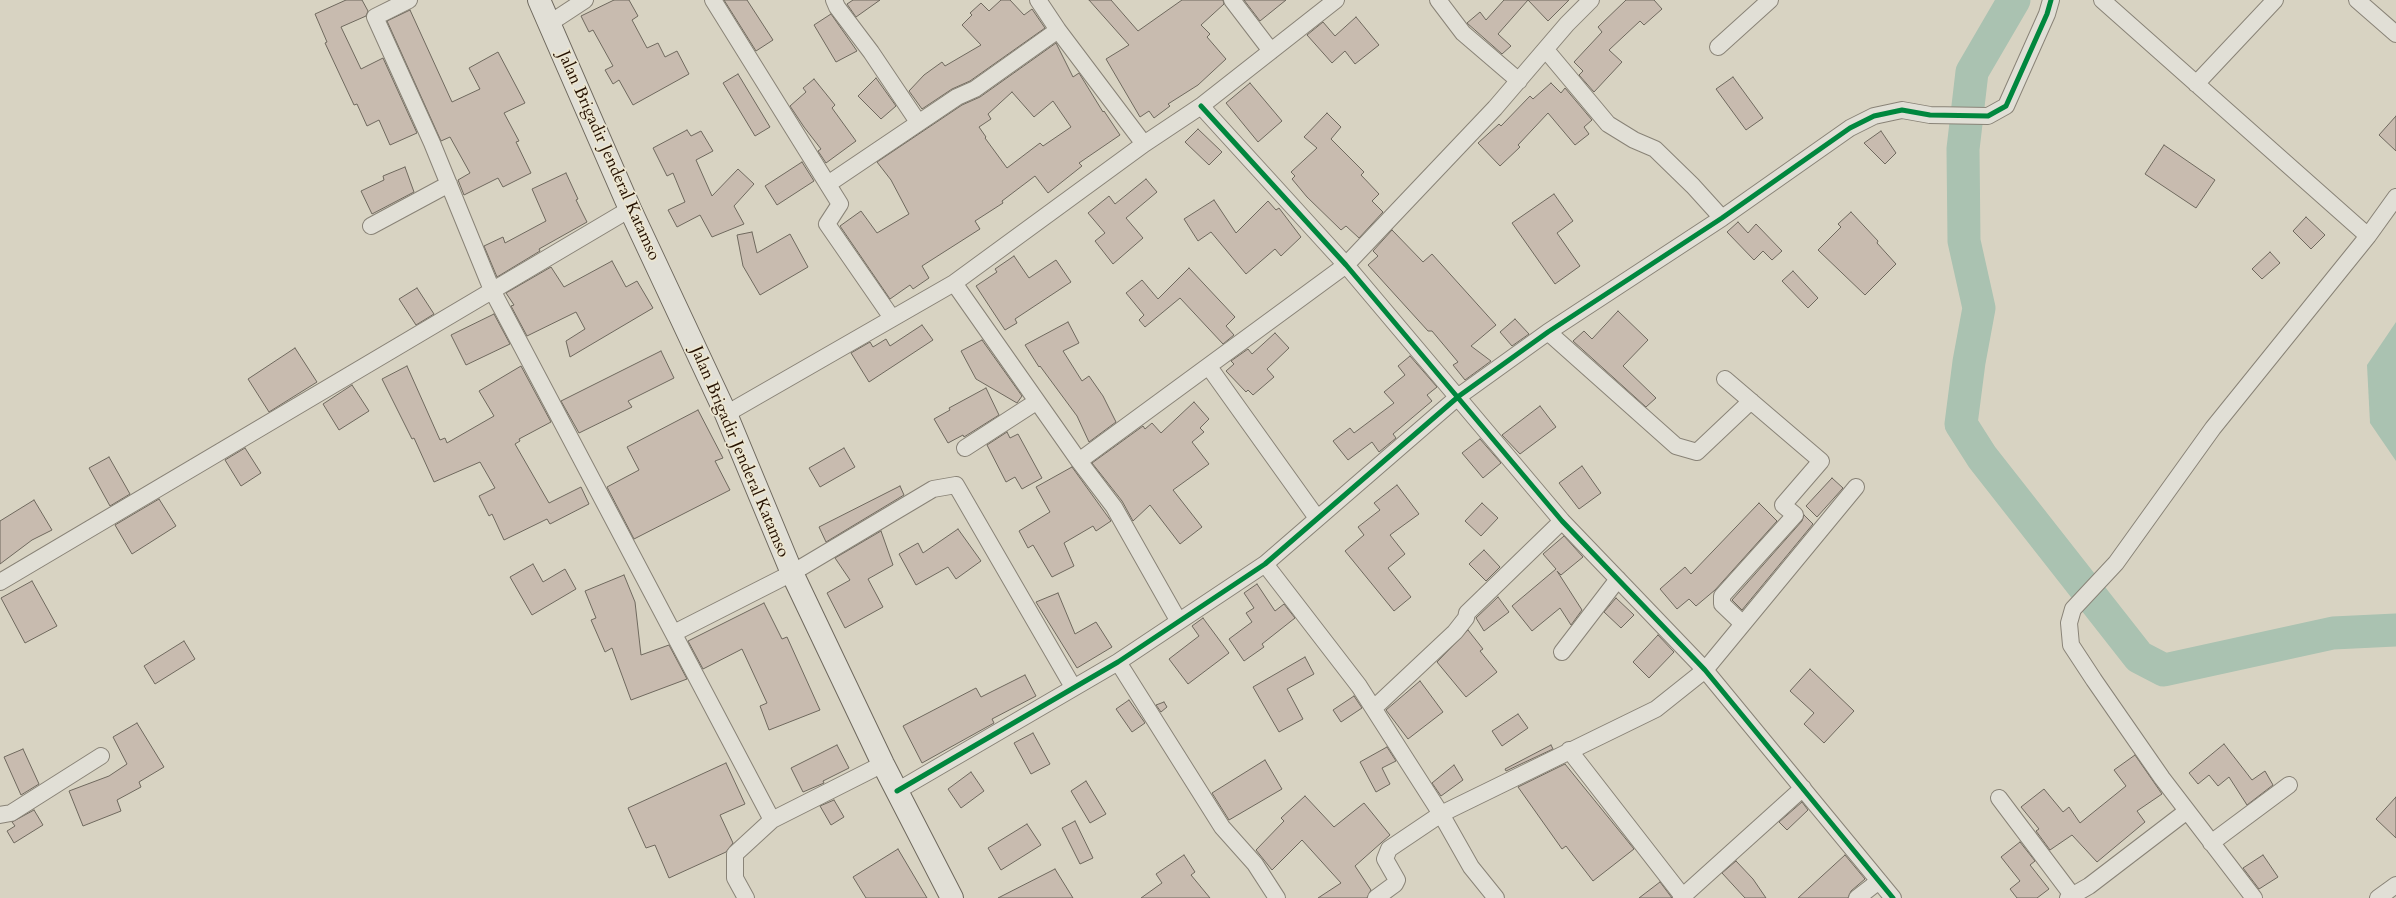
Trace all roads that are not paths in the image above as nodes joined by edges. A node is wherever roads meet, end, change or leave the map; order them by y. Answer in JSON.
{"nodes":[{"id":1,"x":409,"y":0,"type":"edge"},
{"id":2,"x":539,"y":0,"type":"edge"},
{"id":3,"x":585,"y":0,"type":"edge"},
{"id":4,"x":713,"y":0,"type":"edge"},
{"id":5,"x":834,"y":0,"type":"edge"},
{"id":6,"x":1232,"y":0,"type":"edge"},
{"id":7,"x":1336,"y":0,"type":"edge"},
{"id":8,"x":1438,"y":0,"type":"edge"},
{"id":9,"x":1591,"y":0,"type":"edge"},
{"id":10,"x":1770,"y":0,"type":"edge"},
{"id":11,"x":2051,"y":0,"type":"edge"},
{"id":12,"x":2102,"y":0,"type":"edge"},
{"id":13,"x":2275,"y":0,"type":"edge"},
{"id":14,"x":2357,"y":0,"type":"edge"},
{"id":15,"x":1040,"y":1,"type":"edge"},
{"id":16,"x":550,"y":23,"type":"junction"},
{"id":17,"x":1058,"y":30,"type":"junction"},
{"id":18,"x":2396,"y":34,"type":"edge"},
{"id":19,"x":1718,"y":47,"type":"dead end"},
{"id":20,"x":1546,"y":50,"type":"junction"},
{"id":21,"x":1271,"y":51,"type":"junction"},
{"id":22,"x":1520,"y":81,"type":"junction"},
{"id":23,"x":2196,"y":84,"type":"junction"},
{"id":24,"x":1201,"y":106,"type":"junction"},
{"id":25,"x":918,"y":122,"type":"junction"},
{"id":26,"x":1144,"y":144,"type":"junction"},
{"id":27,"x":449,"y":184,"type":"junction"},
{"id":28,"x":828,"y":184,"type":"junction"},
{"id":29,"x":2396,"y":197,"type":"edge"},
{"id":30,"x":630,"y":209,"type":"junction"},
{"id":31,"x":1722,"y":218,"type":"junction"},
{"id":32,"x":371,"y":226,"type":"dead end"},
{"id":33,"x":2368,"y":236,"type":"junction"},
{"id":34,"x":1346,"y":265,"type":"junction"},
{"id":35,"x":954,"y":283,"type":"junction"},
{"id":36,"x":492,"y":290,"type":"junction"},
{"id":37,"x":892,"y":318,"type":"junction"},
{"id":38,"x":1548,"y":332,"type":"junction"},
{"id":39,"x":1209,"y":367,"type":"junction"},
{"id":40,"x":1726,"y":379,"type":"dead end"},
{"id":41,"x":1459,"y":396,"type":"junction"},
{"id":42,"x":1751,"y":401,"type":"junction"},
{"id":43,"x":1036,"y":402,"type":"junction"},
{"id":44,"x":726,"y":414,"type":"junction"},
{"id":45,"x":965,"y":448,"type":"dead end"},
{"id":46,"x":1079,"y":461,"type":"junction"},
{"id":47,"x":1856,"y":487,"type":"dead end"},
{"id":48,"x":1317,"y":518,"type":"junction"},
{"id":49,"x":1562,"y":521,"type":"junction"},
{"id":50,"x":1265,"y":564,"type":"junction"},
{"id":51,"x":792,"y":573,"type":"junction"},
{"id":52,"x":1618,"y":579,"type":"junction"},
{"id":53,"x":0,"y":582,"type":"edge"},
{"id":54,"x":1178,"y":620,"type":"junction"},
{"id":55,"x":1743,"y":624,"type":"junction"},
{"id":56,"x":674,"y":632,"type":"junction"},
{"id":57,"x":1562,"y":652,"type":"dead end"},
{"id":58,"x":1118,"y":662,"type":"junction"},
{"id":59,"x":1706,"y":670,"type":"junction"},
{"id":60,"x":1073,"y":687,"type":"junction"},
{"id":61,"x":1374,"y":708,"type":"junction"},
{"id":62,"x":1570,"y":750,"type":"junction"},
{"id":63,"x":101,"y":756,"type":"dead end"},
{"id":64,"x":883,"y":764,"type":"junction"},
{"id":65,"x":2289,"y":785,"type":"dead end"},
{"id":66,"x":1803,"y":788,"type":"junction"},
{"id":67,"x":897,"y":791,"type":"junction"},
{"id":68,"x":1999,"y":798,"type":"dead end"},
{"id":69,"x":2187,"y":811,"type":"junction"},
{"id":70,"x":1441,"y":814,"type":"junction"},
{"id":71,"x":0,"y":815,"type":"edge"},
{"id":72,"x":772,"y":820,"type":"junction"},
{"id":73,"x":2211,"y":843,"type":"junction"},
{"id":74,"x":1879,"y":881,"type":"junction"},
{"id":75,"x":2396,"y":885,"type":"edge"},
{"id":76,"x":1683,"y":897,"type":"edge"},
{"id":77,"x":2070,"y":897,"type":"edge"},
{"id":78,"x":746,"y":898,"type":"edge"},
{"id":79,"x":952,"y":898,"type":"edge"},
{"id":80,"x":1277,"y":898,"type":"edge"},
{"id":81,"x":1376,"y":898,"type":"edge"},
{"id":82,"x":1496,"y":898,"type":"edge"},
{"id":83,"x":1857,"y":898,"type":"edge"},
{"id":84,"x":1893,"y":898,"type":"edge"},
{"id":85,"x":2254,"y":898,"type":"edge"},
{"id":86,"x":2378,"y":898,"type":"edge"}],
"edges":[{"from":1,"to":27,"type":"street"},
{"from":2,"to":16,"type":"main road","name":"Jalan Brigadir Jenderal Katamso"},
{"from":3,"to":16,"type":"street"},
{"from":4,"to":28,"type":"street"},
{"from":5,"to":25,"type":"street"},
{"from":6,"to":21,"type":"street"},
{"from":7,"to":21,"type":"street"},
{"from":8,"to":22,"type":"street"},
{"from":9,"to":20,"type":"street"},
{"from":10,"to":19,"type":"street"},
{"from":11,"to":31,"type":"street"},
{"from":12,"to":23,"type":"street"},
{"from":13,"to":23,"type":"street"},
{"from":14,"to":18,"type":"street"},
{"from":15,"to":17,"type":"street"},
{"from":16,"to":30,"type":"main road","name":"Jalan Brigadir Jenderal Katamso"},
{"from":17,"to":25,"type":"street"},
{"from":17,"to":26,"type":"street"},
{"from":20,"to":22,"type":"street"},
{"from":20,"to":31,"type":"street"},
{"from":21,"to":24,"type":"street"},
{"from":22,"to":34,"type":"street"},
{"from":23,"to":33,"type":"street"},
{"from":24,"to":26,"type":"street"},
{"from":24,"to":34,"type":"street"},
{"from":25,"to":28,"type":"street"},
{"from":26,"to":35,"type":"street"},
{"from":27,"to":32,"type":"street"},
{"from":27,"to":36,"type":"street"},
{"from":28,"to":37,"type":"street"},
{"from":29,"to":33,"type":"street"},
{"from":30,"to":36,"type":"street"},
{"from":30,"to":44,"type":"main road","name":"Jalan Brigadir Jenderal Katamso"},
{"from":31,"to":38,"type":"street"},
{"from":33,"to":69,"type":"street"},
{"from":34,"to":39,"type":"street"},
{"from":34,"to":41,"type":"street"},
{"from":35,"to":37,"type":"street"},
{"from":35,"to":43,"type":"street"},
{"from":36,"to":53,"type":"street"},
{"from":36,"to":56,"type":"street"},
{"from":37,"to":44,"type":"street"},
{"from":38,"to":41,"type":"street"},
{"from":38,"to":42,"type":"street"},
{"from":39,"to":46,"type":"street"},
{"from":39,"to":48,"type":"street"},
{"from":40,"to":42,"type":"street"},
{"from":41,"to":48,"type":"street"},
{"from":41,"to":49,"type":"street"},
{"from":42,"to":55,"type":"street"},
{"from":43,"to":45,"type":"street"},
{"from":43,"to":46,"type":"street"},
{"from":44,"to":51,"type":"main road","name":"Jalan Brigadir Jenderal Katamso"},
{"from":46,"to":54,"type":"street"},
{"from":47,"to":55,"type":"street"},
{"from":48,"to":50,"type":"street"},
{"from":49,"to":52,"type":"street"},
{"from":49,"to":61,"type":"street"},
{"from":50,"to":54,"type":"street"},
{"from":50,"to":61,"type":"street"},
{"from":51,"to":56,"type":"street"},
{"from":51,"to":60,"type":"street"},
{"from":51,"to":64,"type":"main road","name":"Jalan Brigadir Jenderal Katamso"},
{"from":52,"to":57,"type":"street"},
{"from":52,"to":59,"type":"street"},
{"from":54,"to":58,"type":"street"},
{"from":55,"to":59,"type":"street"},
{"from":56,"to":72,"type":"street"},
{"from":58,"to":60,"type":"street"},
{"from":58,"to":80,"type":"street"},
{"from":59,"to":62,"type":"street"},
{"from":59,"to":66,"type":"street"},
{"from":60,"to":67,"type":"street"},
{"from":61,"to":70,"type":"street"},
{"from":62,"to":70,"type":"street"},
{"from":62,"to":76,"type":"street"},
{"from":63,"to":71,"type":"street"},
{"from":64,"to":67,"type":"main road","name":"Jalan Brigadir Jenderal Katamso"},
{"from":64,"to":72,"type":"street"},
{"from":65,"to":73,"type":"street"},
{"from":66,"to":74,"type":"street"},
{"from":66,"to":76,"type":"street"},
{"from":67,"to":79,"type":"main road","name":"Jalan Brigadir Jenderal Katamso"},
{"from":68,"to":77,"type":"street"},
{"from":69,"to":73,"type":"street"},
{"from":69,"to":77,"type":"street"},
{"from":70,"to":81,"type":"street"},
{"from":70,"to":82,"type":"street"},
{"from":72,"to":78,"type":"street"},
{"from":73,"to":85,"type":"street"},
{"from":74,"to":83,"type":"street"},
{"from":74,"to":84,"type":"street"},
{"from":75,"to":86,"type":"street"}]}
